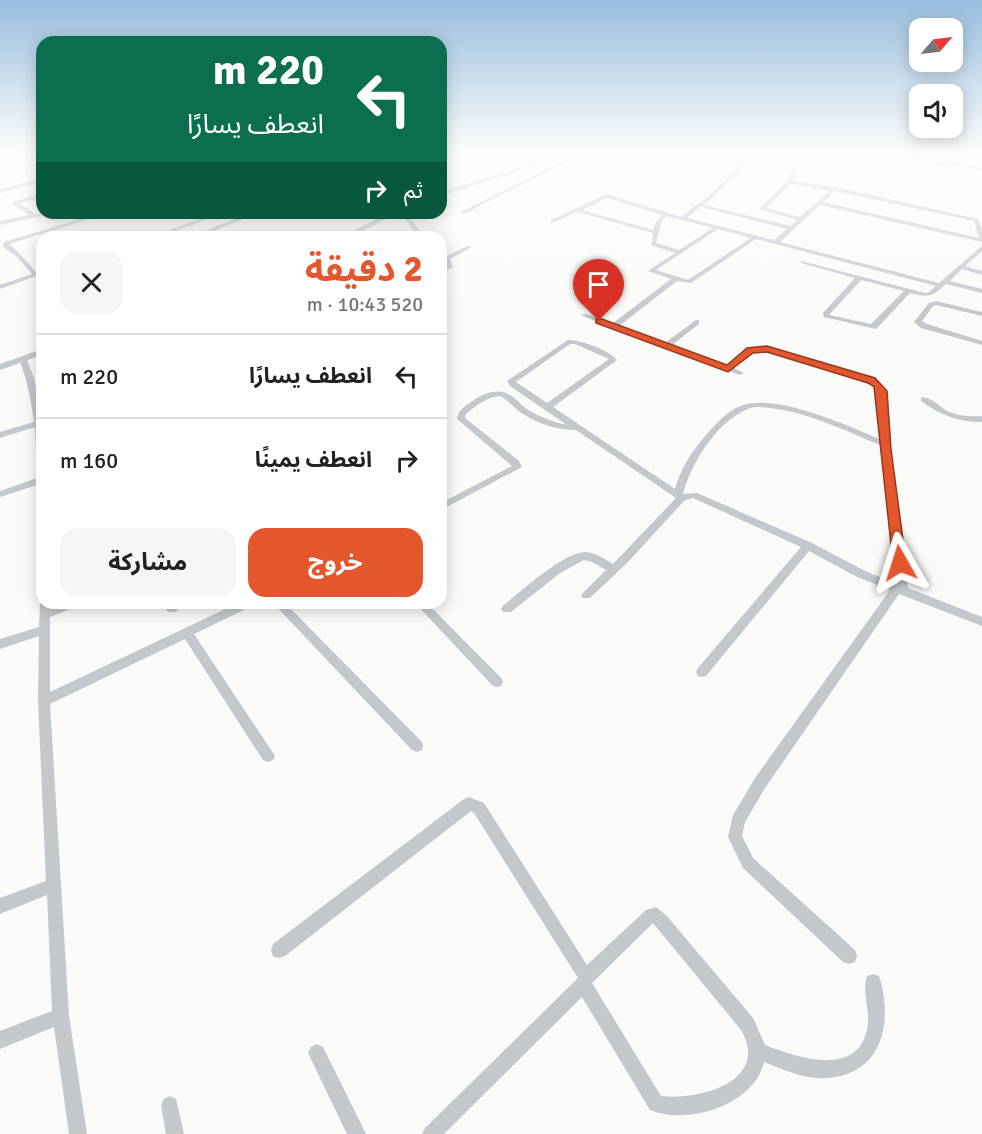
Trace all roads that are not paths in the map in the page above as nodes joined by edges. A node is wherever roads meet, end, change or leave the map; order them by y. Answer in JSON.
{"nodes":[{"id":1,"x":21,"y":207,"type":"edge"},
{"id":2,"x":474,"y":207,"type":"edge"},
{"id":3,"x":583,"y":207,"type":"edge"},
{"id":4,"x":642,"y":207,"type":"edge"},
{"id":5,"x":696,"y":207,"type":"edge"},
{"id":6,"x":707,"y":207,"type":"edge"},
{"id":7,"x":764,"y":207,"type":"edge"},
{"id":8,"x":815,"y":207,"type":"edge"},
{"id":9,"x":837,"y":207,"type":"edge"},
{"id":10,"x":917,"y":207,"type":"edge"},
{"id":11,"x":576,"y":210,"type":"junction"},
{"id":12,"x":462,"y":213,"type":"dead end"},
{"id":13,"x":665,"y":214,"type":"junction"},
{"id":14,"x":34,"y":216,"type":"joint"},
{"id":15,"x":682,"y":218,"type":"junction"},
{"id":16,"x":89,"y":219,"type":"edge"},
{"id":17,"x":205,"y":219,"type":"edge"},
{"id":18,"x":239,"y":219,"type":"edge"},
{"id":19,"x":382,"y":219,"type":"edge"},
{"id":20,"x":801,"y":219,"type":"junction"},
{"id":21,"x":553,"y":221,"type":"dead end"},
{"id":22,"x":0,"y":223,"type":"edge"},
{"id":23,"x":718,"y":227,"type":"junction"},
{"id":24,"x":792,"y":228,"type":"junction"},
{"id":25,"x":54,"y":231,"type":"edge"},
{"id":26,"x":170,"y":231,"type":"edge"},
{"id":27,"x":211,"y":231,"type":"edge"},
{"id":28,"x":357,"y":231,"type":"edge"},
{"id":29,"x":656,"y":232,"type":"junction"},
{"id":30,"x":36,"y":237,"type":"edge"},
{"id":31,"x":756,"y":237,"type":"junction"},
{"id":32,"x":982,"y":238,"type":"edge"},
{"id":33,"x":776,"y":242,"type":"junction"},
{"id":34,"x":2,"y":246,"type":"edge"},
{"id":35,"x":469,"y":247,"type":"dead end"},
{"id":36,"x":982,"y":248,"type":"edge"},
{"id":37,"x":679,"y":252,"type":"junction"},
{"id":38,"x":449,"y":257,"type":"edge"},
{"id":39,"x":803,"y":262,"type":"dead end"},
{"id":40,"x":960,"y":267,"type":"junction"},
{"id":41,"x":36,"y":271,"type":"edge"},
{"id":42,"x":982,"y":273,"type":"edge"},
{"id":43,"x":36,"y":275,"type":"edge"},
{"id":44,"x":859,"y":278,"type":"junction"},
{"id":45,"x":675,"y":279,"type":"junction"},
{"id":46,"x":942,"y":283,"type":"junction"},
{"id":47,"x":0,"y":287,"type":"edge"},
{"id":48,"x":908,"y":291,"type":"junction"},
{"id":49,"x":982,"y":291,"type":"edge"},
{"id":50,"x":982,"y":314,"type":"edge"},
{"id":51,"x":584,"y":315,"type":"dead end"},
{"id":52,"x":696,"y":322,"type":"dead end"},
{"id":53,"x":614,"y":326,"type":"junction"},
{"id":54,"x":982,"y":343,"type":"edge"},
{"id":55,"x":667,"y":345,"type":"junction"},
{"id":56,"x":36,"y":354,"type":"edge"},
{"id":57,"x":23,"y":358,"type":"junction"},
{"id":58,"x":0,"y":367,"type":"edge"},
{"id":59,"x":728,"y":369,"type":"junction"},
{"id":60,"x":740,"y":373,"type":"dead end"},
{"id":61,"x":924,"y":399,"type":"dead end"},
{"id":62,"x":547,"y":407,"type":"junction"},
{"id":63,"x":36,"y":416,"type":"edge"},
{"id":64,"x":982,"y":419,"type":"edge"},
{"id":65,"x":36,"y":424,"type":"edge"},
{"id":66,"x":579,"y":428,"type":"junction"},
{"id":67,"x":0,"y":435,"type":"edge"},
{"id":68,"x":885,"y":444,"type":"junction"},
{"id":69,"x":36,"y":481,"type":"edge"},
{"id":70,"x":0,"y":494,"type":"edge"},
{"id":71,"x":680,"y":497,"type":"junction"},
{"id":72,"x":447,"y":504,"type":"edge"},
{"id":73,"x":808,"y":546,"type":"junction"},
{"id":74,"x":614,"y":569,"type":"junction"},
{"id":75,"x":899,"y":590,"type":"junction"},
{"id":76,"x":586,"y":595,"type":"dead end"},
{"id":77,"x":45,"y":609,"type":"edge"},
{"id":78,"x":236,"y":609,"type":"edge"},
{"id":79,"x":284,"y":609,"type":"edge"},
{"id":80,"x":426,"y":609,"type":"edge"},
{"id":81,"x":507,"y":609,"type":"dead end"},
{"id":82,"x":982,"y":622,"type":"edge"},
{"id":83,"x":45,"y":630,"type":"junction"},
{"id":84,"x":187,"y":633,"type":"junction"},
{"id":85,"x":0,"y":644,"type":"edge"},
{"id":86,"x":702,"y":672,"type":"dead end"},
{"id":87,"x":497,"y":682,"type":"dead end"},
{"id":88,"x":44,"y":701,"type":"junction"},
{"id":89,"x":417,"y":746,"type":"dead end"},
{"id":90,"x":268,"y":756,"type":"dead end"},
{"id":91,"x":54,"y":885,"type":"junction"},
{"id":92,"x":0,"y":906,"type":"edge"},
{"id":93,"x":279,"y":950,"type":"dead end"},
{"id":94,"x":849,"y":956,"type":"dead end"},
{"id":95,"x":585,"y":981,"type":"junction"},
{"id":96,"x":873,"y":982,"type":"dead end"},
{"id":97,"x":61,"y":1016,"type":"junction"},
{"id":98,"x":0,"y":1040,"type":"edge"},
{"id":99,"x":757,"y":1051,"type":"junction"},
{"id":100,"x":317,"y":1053,"type":"dead end"},
{"id":101,"x":170,"y":1105,"type":"dead end"},
{"id":102,"x":78,"y":1134,"type":"edge"},
{"id":103,"x":175,"y":1134,"type":"edge"},
{"id":104,"x":357,"y":1134,"type":"edge"},
{"id":105,"x":431,"y":1134,"type":"edge"}],
"edges":[{"from":1,"to":14,"type":"street"},
{"from":2,"to":12,"type":"street"},
{"from":3,"to":11,"type":"street"},
{"from":4,"to":13,"type":"street"},
{"from":5,"to":15,"type":"street"},
{"from":6,"to":24,"type":"street"},
{"from":7,"to":20,"type":"street"},
{"from":8,"to":20,"type":"street"},
{"from":9,"to":32,"type":"street"},
{"from":10,"to":32,"type":"street"},
{"from":11,"to":21,"type":"street"},
{"from":11,"to":29,"type":"street"},
{"from":13,"to":15,"type":"street"},
{"from":13,"to":29,"type":"street"},
{"from":14,"to":22,"type":"street"},
{"from":15,"to":23,"type":"street"},
{"from":16,"to":25,"type":"street"},
{"from":17,"to":26,"type":"street"},
{"from":18,"to":27,"type":"street"},
{"from":19,"to":28,"type":"street"},
{"from":20,"to":24,"type":"street"},
{"from":23,"to":31,"type":"street"},
{"from":23,"to":37,"type":"street"},
{"from":24,"to":33,"type":"street"},
{"from":29,"to":37,"type":"street"},
{"from":30,"to":34,"type":"street"},
{"from":31,"to":33,"type":"street"},
{"from":31,"to":45,"type":"street"},
{"from":33,"to":46,"type":"street"},
{"from":34,"to":41,"type":"street"},
{"from":35,"to":38,"type":"street"},
{"from":36,"to":40,"type":"street"},
{"from":37,"to":45,"type":"street"},
{"from":39,"to":44,"type":"street"},
{"from":40,"to":42,"type":"street"},
{"from":40,"to":46,"type":"street"},
{"from":43,"to":47,"type":"street"},
{"from":44,"to":48,"type":"street"},
{"from":44,"to":48,"type":"street"},
{"from":45,"to":53,"type":"street"},
{"from":46,"to":48,"type":"street"},
{"from":46,"to":49,"type":"street"},
{"from":50,"to":54,"type":"street"},
{"from":51,"to":53,"type":"street"},
{"from":52,"to":55,"type":"street"},
{"from":53,"to":55,"type":"street"},
{"from":55,"to":59,"type":"street"},
{"from":56,"to":57,"type":"street"},
{"from":57,"to":58,"type":"street"},
{"from":57,"to":63,"type":"street"},
{"from":59,"to":60,"type":"street"},
{"from":59,"to":68,"type":"street"},
{"from":61,"to":64,"type":"street"},
{"from":62,"to":62,"type":"street"},
{"from":62,"to":66,"type":"street"},
{"from":65,"to":67,"type":"street"},
{"from":66,"to":71,"type":"street"},
{"from":66,"to":72,"type":"street"},
{"from":68,"to":71,"type":"street"},
{"from":68,"to":75,"type":"street"},
{"from":69,"to":70,"type":"street"},
{"from":71,"to":73,"type":"street"},
{"from":71,"to":74,"type":"street"},
{"from":73,"to":75,"type":"street"},
{"from":73,"to":86,"type":"street"},
{"from":74,"to":76,"type":"street"},
{"from":74,"to":81,"type":"street"},
{"from":75,"to":82,"type":"street"},
{"from":75,"to":94,"type":"street"},
{"from":77,"to":83,"type":"street"},
{"from":78,"to":84,"type":"street"},
{"from":79,"to":89,"type":"street"},
{"from":80,"to":87,"type":"street"},
{"from":83,"to":85,"type":"street"},
{"from":83,"to":88,"type":"street"},
{"from":84,"to":88,"type":"street"},
{"from":84,"to":90,"type":"street"},
{"from":88,"to":91,"type":"street"},
{"from":91,"to":92,"type":"street"},
{"from":91,"to":97,"type":"street"},
{"from":93,"to":95,"type":"street"},
{"from":95,"to":99,"type":"street"},
{"from":95,"to":99,"type":"street"},
{"from":95,"to":105,"type":"street"},
{"from":96,"to":99,"type":"street"},
{"from":97,"to":98,"type":"street"},
{"from":97,"to":102,"type":"street"},
{"from":100,"to":104,"type":"street"},
{"from":101,"to":103,"type":"street"}]}
